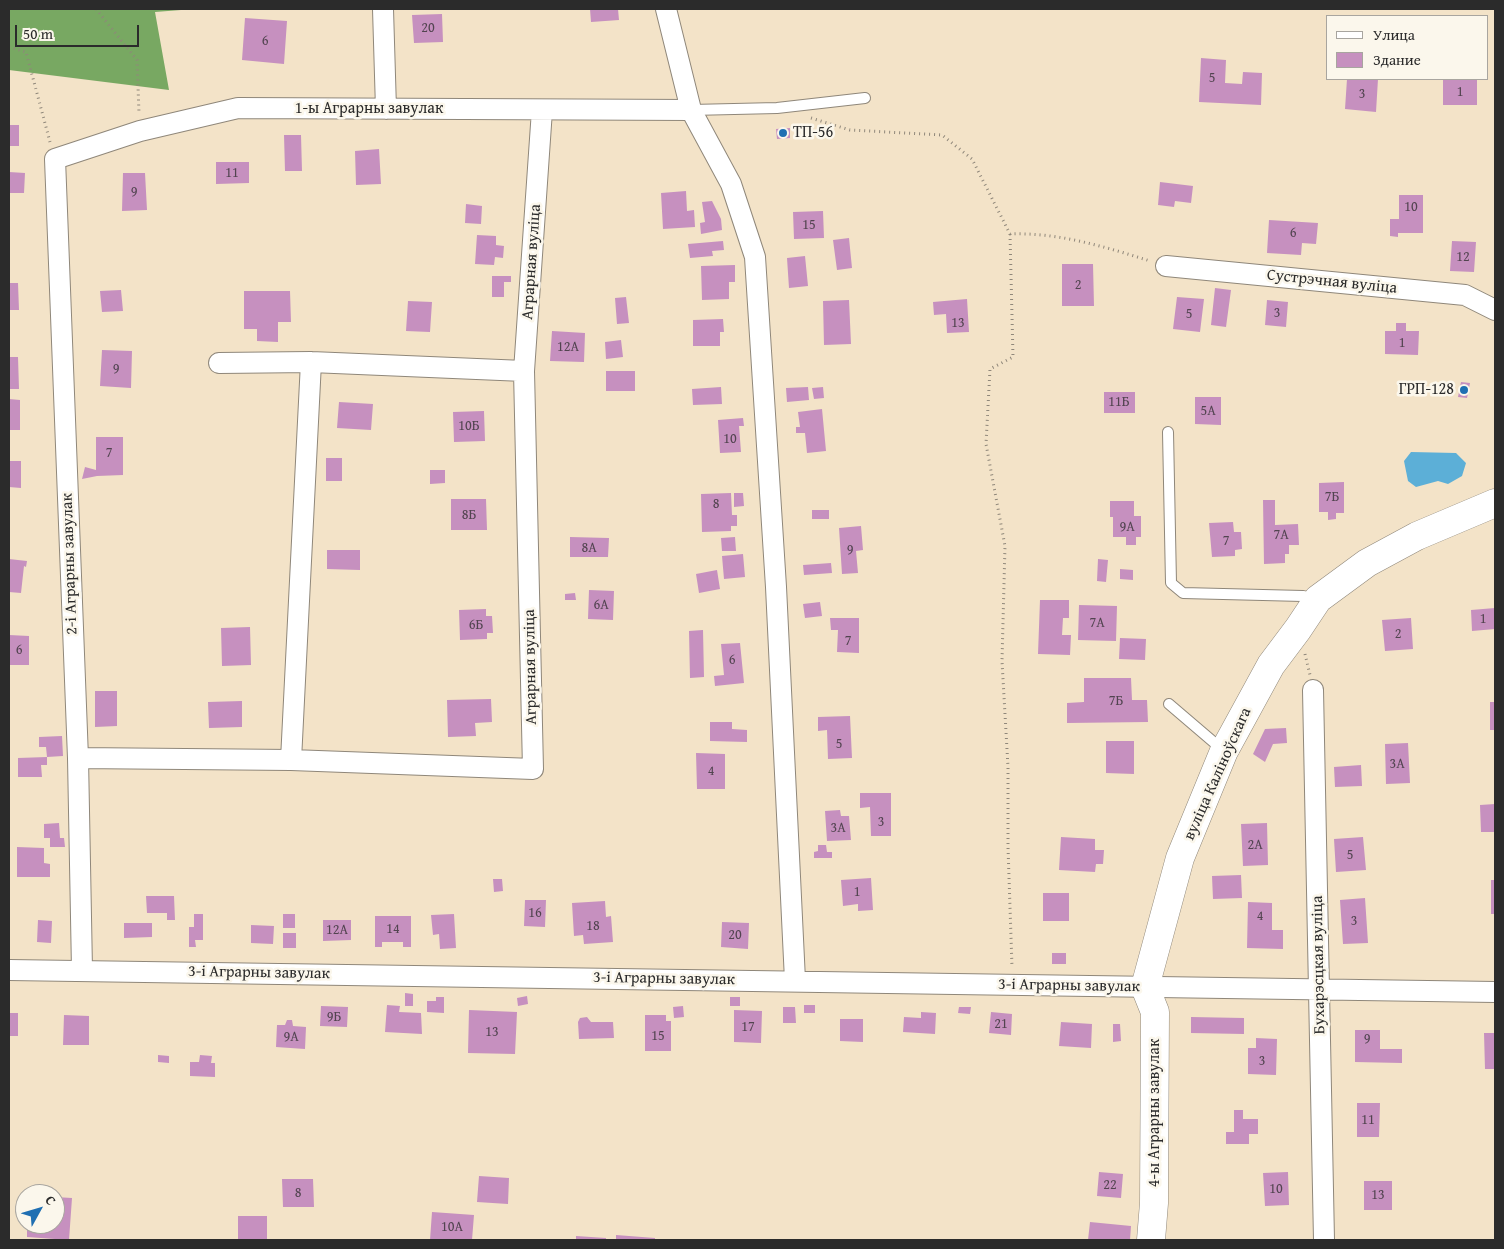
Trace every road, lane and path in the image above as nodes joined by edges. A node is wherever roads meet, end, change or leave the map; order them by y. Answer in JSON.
{"nodes":[{"id":1,"x":96,"y":9,"type":"edge"},
{"id":2,"x":383,"y":9,"type":"edge"},
{"id":3,"x":666,"y":9,"type":"edge"},
{"id":4,"x":9,"y":47,"type":"edge"},
{"id":5,"x":865,"y":98,"type":"dead end"},
{"id":6,"x":777,"y":108,"type":"junction"},
{"id":7,"x":386,"y":109,"type":"junction"},
{"id":8,"x":542,"y":110,"type":"junction"},
{"id":9,"x":691,"y":110,"type":"junction"},
{"id":10,"x":140,"y":131,"type":"junction"},
{"id":11,"x":55,"y":159,"type":"junction"},
{"id":12,"x":1010,"y":234,"type":"junction"},
{"id":13,"x":1166,"y":266,"type":"joint"},
{"id":14,"x":1495,"y":300,"type":"edge"},
{"id":15,"x":1495,"y":310,"type":"edge"},
{"id":16,"x":311,"y":362,"type":"junction"},
{"id":17,"x":219,"y":363,"type":"dead end"},
{"id":18,"x":524,"y":371,"type":"junction"},
{"id":19,"x":1168,"y":432,"type":"dead end"},
{"id":20,"x":1495,"y":502,"type":"edge"},
{"id":21,"x":1318,"y":599,"type":"junction"},
{"id":22,"x":1298,"y":629,"type":"junction"},
{"id":23,"x":1313,"y":690,"type":"joint"},
{"id":24,"x":1169,"y":704,"type":"dead end"},
{"id":25,"x":1224,"y":752,"type":"junction"},
{"id":26,"x":78,"y":758,"type":"junction"},
{"id":27,"x":291,"y":760,"type":"junction"},
{"id":28,"x":9,"y":970,"type":"edge"},
{"id":29,"x":82,"y":970,"type":"junction"},
{"id":30,"x":795,"y":980,"type":"junction"},
{"id":31,"x":1014,"y":985,"type":"junction"},
{"id":32,"x":1146,"y":986,"type":"junction"},
{"id":33,"x":1320,"y":990,"type":"junction"},
{"id":34,"x":1495,"y":992,"type":"edge"},
{"id":35,"x":1151,"y":1240,"type":"edge"},
{"id":36,"x":1324,"y":1240,"type":"edge"}],
"edges":[{"from":1,"to":10,"type":"path"},
{"from":2,"to":7,"type":"street"},
{"from":3,"to":9,"type":"street"},
{"from":4,"to":11,"type":"path"},
{"from":5,"to":6,"type":"lane"},
{"from":6,"to":9,"type":"lane"},
{"from":6,"to":12,"type":"path"},
{"from":7,"to":8,"type":"street","name":"1-ы Аграрны завулак"},
{"from":7,"to":10,"type":"street","name":"1-ы Аграрны завулак"},
{"from":8,"to":9,"type":"street","name":"1-ы Аграрны завулак"},
{"from":8,"to":18,"type":"street","name":"Аграрная вуліца"},
{"from":9,"to":30,"type":"street"},
{"from":10,"to":11,"type":"street","name":"1-ы Аграрны завулак"},
{"from":11,"to":26,"type":"street","name":"2-і Аграрны завулак"},
{"from":12,"to":13,"type":"path"},
{"from":12,"to":31,"type":"path"},
{"from":13,"to":15,"type":"street","name":"Сустрэчная вуліца"},
{"from":14,"to":15,"type":"street"},
{"from":16,"to":17,"type":"street"},
{"from":16,"to":18,"type":"street"},
{"from":16,"to":27,"type":"street"},
{"from":18,"to":27,"type":"street","name":"Аграрная вуліца"},
{"from":19,"to":21,"type":"lane"},
{"from":20,"to":21,"type":"main road","name":"вуліца Каліноўскага"},
{"from":21,"to":22,"type":"main road","name":"вуліца Каліноўскага"},
{"from":22,"to":23,"type":"path"},
{"from":22,"to":25,"type":"main road","name":"вуліца Каліноўскага"},
{"from":23,"to":33,"type":"street","name":"Бухарэсцкая вуліца"},
{"from":24,"to":25,"type":"lane"},
{"from":25,"to":32,"type":"main road","name":"вуліца Каліноўскага"},
{"from":26,"to":27,"type":"street","name":"Аграрная вуліца"},
{"from":26,"to":29,"type":"street","name":"2-і Аграрны завулак"},
{"from":28,"to":29,"type":"street","name":"3-і Аграрны завулак"},
{"from":29,"to":30,"type":"street","name":"3-і Аграрны завулак"},
{"from":30,"to":31,"type":"street","name":"3-і Аграрны завулак"},
{"from":31,"to":32,"type":"street","name":"3-і Аграрны завулак"},
{"from":32,"to":33,"type":"street","name":"3-і Аграрны завулак"},
{"from":32,"to":35,"type":"main road","name":"4-ы Аграрны завулак"},
{"from":33,"to":34,"type":"street","name":"3-і Аграрны завулак"},
{"from":33,"to":36,"type":"street","name":"Бухарэсцкая вуліца"}]}
